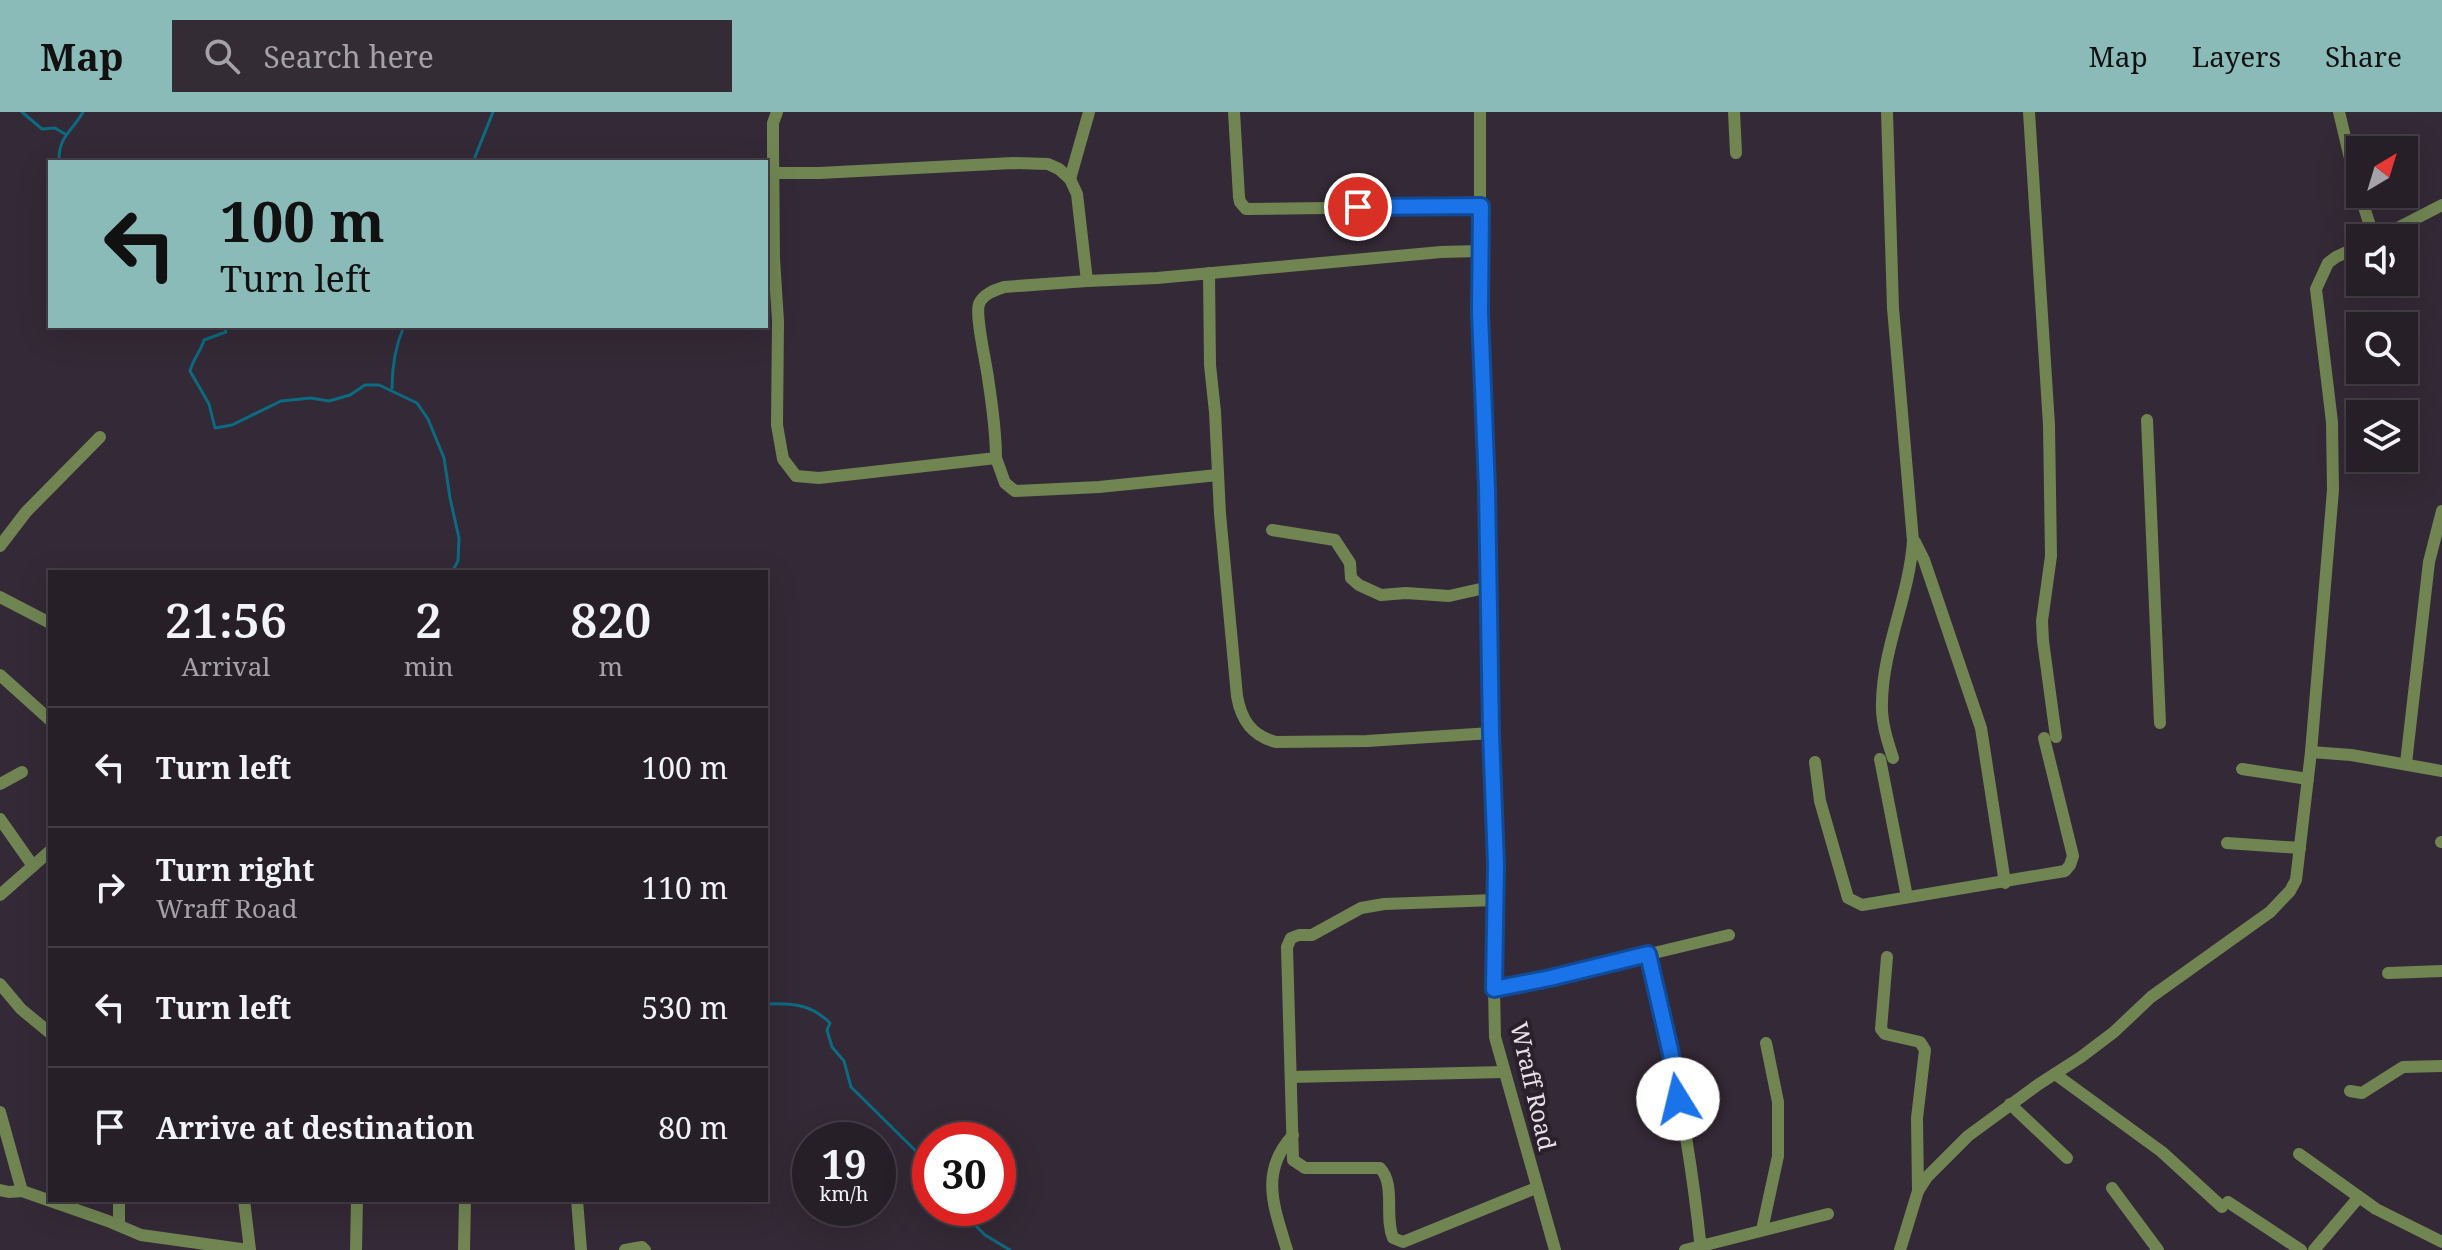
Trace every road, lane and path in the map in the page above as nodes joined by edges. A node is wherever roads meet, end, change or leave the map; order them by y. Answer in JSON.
{"nodes":[{"id":1,"x":777,"y":112,"type":"edge"},
{"id":2,"x":1089,"y":112,"type":"edge"},
{"id":3,"x":1234,"y":112,"type":"edge"},
{"id":4,"x":1480,"y":112,"type":"edge"},
{"id":5,"x":1734,"y":112,"type":"edge"},
{"id":6,"x":1887,"y":112,"type":"edge"},
{"id":7,"x":2029,"y":112,"type":"edge"},
{"id":8,"x":2339,"y":112,"type":"edge"},
{"id":9,"x":1736,"y":153,"type":"dead end"},
{"id":10,"x":1074,"y":159,"type":"junction"},
{"id":11,"x":1055,"y":167,"type":"junction"},
{"id":12,"x":774,"y":173,"type":"junction"},
{"id":13,"x":1070,"y":179,"type":"junction"},
{"id":14,"x":2442,"y":205,"type":"edge"},
{"id":15,"x":1481,"y":206,"type":"junction"},
{"id":16,"x":2371,"y":224,"type":"edge"},
{"id":17,"x":2404,"y":224,"type":"edge"},
{"id":18,"x":1480,"y":251,"type":"junction"},
{"id":19,"x":2346,"y":252,"type":"edge"},
{"id":20,"x":1209,"y":273,"type":"junction"},
{"id":21,"x":1087,"y":281,"type":"junction"},
{"id":22,"x":2147,"y":420,"type":"dead end"},
{"id":23,"x":100,"y":437,"type":"dead end"},
{"id":24,"x":996,"y":458,"type":"junction"},
{"id":25,"x":1218,"y":475,"type":"junction"},
{"id":26,"x":2442,"y":511,"type":"edge"},
{"id":27,"x":1272,"y":530,"type":"dead end"},
{"id":28,"x":1913,"y":539,"type":"junction"},
{"id":29,"x":0,"y":546,"type":"edge"},
{"id":30,"x":1489,"y":587,"type":"junction"},
{"id":31,"x":0,"y":597,"type":"edge"},
{"id":32,"x":48,"y":622,"type":"edge"},
{"id":33,"x":0,"y":675,"type":"edge"},
{"id":34,"x":48,"y":718,"type":"edge"},
{"id":35,"x":2160,"y":723,"type":"dead end"},
{"id":36,"x":1491,"y":733,"type":"junction"},
{"id":37,"x":2311,"y":752,"type":"junction"},
{"id":38,"x":1815,"y":762,"type":"dead end"},
{"id":39,"x":2406,"y":763,"type":"junction"},
{"id":40,"x":2242,"y":769,"type":"dead end"},
{"id":41,"x":2442,"y":771,"type":"edge"},
{"id":42,"x":22,"y":772,"type":"dead end"},
{"id":43,"x":2308,"y":779,"type":"junction"},
{"id":44,"x":0,"y":784,"type":"edge"},
{"id":45,"x":0,"y":819,"type":"edge"},
{"id":46,"x":2227,"y":843,"type":"dead end"},
{"id":47,"x":2300,"y":848,"type":"junction"},
{"id":48,"x":48,"y":853,"type":"edge"},
{"id":49,"x":33,"y":866,"type":"junction"},
{"id":50,"x":2005,"y":883,"type":"junction"},
{"id":51,"x":0,"y":895,"type":"edge"},
{"id":52,"x":1907,"y":897,"type":"junction"},
{"id":53,"x":1495,"y":900,"type":"junction"},
{"id":54,"x":1729,"y":935,"type":"dead end"},
{"id":55,"x":1648,"y":954,"type":"junction"},
{"id":56,"x":1887,"y":957,"type":"dead end"},
{"id":57,"x":2442,"y":971,"type":"edge"},
{"id":58,"x":2388,"y":973,"type":"dead end"},
{"id":59,"x":0,"y":984,"type":"edge"},
{"id":60,"x":1494,"y":989,"type":"junction"},
{"id":61,"x":48,"y":1031,"type":"edge"},
{"id":62,"x":1766,"y":1043,"type":"dead end"},
{"id":63,"x":2442,"y":1066,"type":"edge"},
{"id":64,"x":1504,"y":1072,"type":"junction"},
{"id":65,"x":2055,"y":1074,"type":"junction"},
{"id":66,"x":1291,"y":1077,"type":"junction"},
{"id":67,"x":2350,"y":1091,"type":"dead end"},
{"id":68,"x":2010,"y":1104,"type":"junction"},
{"id":69,"x":0,"y":1112,"type":"edge"},
{"id":70,"x":1293,"y":1135,"type":"junction"},
{"id":71,"x":2299,"y":1154,"type":"dead end"},
{"id":72,"x":2067,"y":1158,"type":"dead end"},
{"id":73,"x":1536,"y":1188,"type":"junction"},
{"id":74,"x":2112,"y":1188,"type":"dead end"},
{"id":75,"x":0,"y":1190,"type":"edge"},
{"id":76,"x":22,"y":1191,"type":"junction"},
{"id":77,"x":1918,"y":1191,"type":"junction"},
{"id":78,"x":2359,"y":1197,"type":"junction"},
{"id":79,"x":48,"y":1200,"type":"edge"},
{"id":80,"x":53,"y":1202,"type":"edge"},
{"id":81,"x":119,"y":1202,"type":"edge"},
{"id":82,"x":244,"y":1202,"type":"edge"},
{"id":83,"x":357,"y":1202,"type":"edge"},
{"id":84,"x":465,"y":1202,"type":"edge"},
{"id":85,"x":577,"y":1202,"type":"edge"},
{"id":86,"x":1828,"y":1214,"type":"dead end"},
{"id":87,"x":119,"y":1225,"type":"junction"},
{"id":88,"x":1762,"y":1230,"type":"junction"},
{"id":89,"x":2440,"y":1245,"type":"edge"},
{"id":90,"x":1701,"y":1248,"type":"edge"},
{"id":91,"x":249,"y":1250,"type":"edge"},
{"id":92,"x":356,"y":1250,"type":"edge"},
{"id":93,"x":464,"y":1250,"type":"edge"},
{"id":94,"x":581,"y":1250,"type":"edge"},
{"id":95,"x":625,"y":1250,"type":"edge"},
{"id":96,"x":645,"y":1250,"type":"edge"},
{"id":97,"x":1287,"y":1250,"type":"edge"},
{"id":98,"x":1555,"y":1250,"type":"edge"},
{"id":99,"x":1685,"y":1250,"type":"edge"},
{"id":100,"x":1900,"y":1250,"type":"edge"},
{"id":101,"x":2158,"y":1250,"type":"edge"},
{"id":102,"x":2301,"y":1250,"type":"edge"},
{"id":103,"x":2314,"y":1250,"type":"edge"}],
"edges":[{"from":1,"to":12,"type":"street"},
{"from":2,"to":10,"type":"street"},
{"from":3,"to":15,"type":"street"},
{"from":4,"to":15,"type":"street","name":"Wraff Road"},
{"from":5,"to":9,"type":"street"},
{"from":6,"to":28,"type":"street"},
{"from":7,"to":50,"type":"street"},
{"from":8,"to":16,"type":"street"},
{"from":10,"to":11,"type":"street"},
{"from":10,"to":13,"type":"street"},
{"from":11,"to":12,"type":"street"},
{"from":11,"to":13,"type":"street"},
{"from":12,"to":24,"type":"street"},
{"from":13,"to":21,"type":"street"},
{"from":14,"to":17,"type":"street"},
{"from":15,"to":18,"type":"street","name":"Wraff Road"},
{"from":18,"to":20,"type":"street"},
{"from":18,"to":30,"type":"street","name":"Wraff Road"},
{"from":19,"to":37,"type":"street"},
{"from":20,"to":21,"type":"street"},
{"from":20,"to":25,"type":"street"},
{"from":21,"to":24,"type":"street"},
{"from":22,"to":35,"type":"street"},
{"from":23,"to":29,"type":"street"},
{"from":24,"to":25,"type":"street"},
{"from":25,"to":36,"type":"street"},
{"from":26,"to":39,"type":"street"},
{"from":27,"to":30,"type":"street"},
{"from":28,"to":50,"type":"street"},
{"from":28,"to":52,"type":"street"},
{"from":30,"to":36,"type":"street","name":"Wraff Road"},
{"from":31,"to":32,"type":"street"},
{"from":33,"to":34,"type":"street"},
{"from":36,"to":53,"type":"street","name":"Wraff Road"},
{"from":37,"to":39,"type":"street"},
{"from":37,"to":43,"type":"street"},
{"from":38,"to":52,"type":"street"},
{"from":39,"to":41,"type":"street"},
{"from":40,"to":43,"type":"street"},
{"from":42,"to":44,"type":"street"},
{"from":43,"to":47,"type":"street"},
{"from":45,"to":49,"type":"street"},
{"from":46,"to":47,"type":"street"},
{"from":47,"to":65,"type":"street"},
{"from":48,"to":49,"type":"street"},
{"from":49,"to":51,"type":"street"},
{"from":50,"to":52,"type":"street"},
{"from":53,"to":60,"type":"street","name":"Wraff Road"},
{"from":53,"to":66,"type":"street"},
{"from":54,"to":55,"type":"street"},
{"from":55,"to":60,"type":"street"},
{"from":55,"to":90,"type":"street"},
{"from":56,"to":77,"type":"street"},
{"from":57,"to":58,"type":"street"},
{"from":59,"to":61,"type":"street"},
{"from":60,"to":64,"type":"street","name":"Wraff Road"},
{"from":62,"to":88,"type":"street"},
{"from":63,"to":67,"type":"street"},
{"from":64,"to":66,"type":"street"},
{"from":64,"to":73,"type":"street","name":"Wraff Road"},
{"from":65,"to":68,"type":"street"},
{"from":65,"to":102,"type":"street"},
{"from":66,"to":70,"type":"street"},
{"from":68,"to":72,"type":"street"},
{"from":68,"to":77,"type":"street"},
{"from":69,"to":76,"type":"street"},
{"from":70,"to":73,"type":"street"},
{"from":70,"to":97,"type":"street"},
{"from":71,"to":78,"type":"street"},
{"from":73,"to":98,"type":"street","name":"Wraff Road"},
{"from":74,"to":101,"type":"street"},
{"from":75,"to":76,"type":"street"},
{"from":76,"to":79,"type":"street"},
{"from":77,"to":100,"type":"street"},
{"from":78,"to":89,"type":"street"},
{"from":78,"to":103,"type":"street"},
{"from":80,"to":87,"type":"street"},
{"from":81,"to":87,"type":"street"},
{"from":82,"to":91,"type":"street"},
{"from":83,"to":92,"type":"street"},
{"from":84,"to":93,"type":"street"},
{"from":85,"to":94,"type":"street"},
{"from":86,"to":88,"type":"street"},
{"from":87,"to":91,"type":"street"},
{"from":88,"to":90,"type":"street"},
{"from":90,"to":99,"type":"street"},
{"from":95,"to":96,"type":"street"}]}
